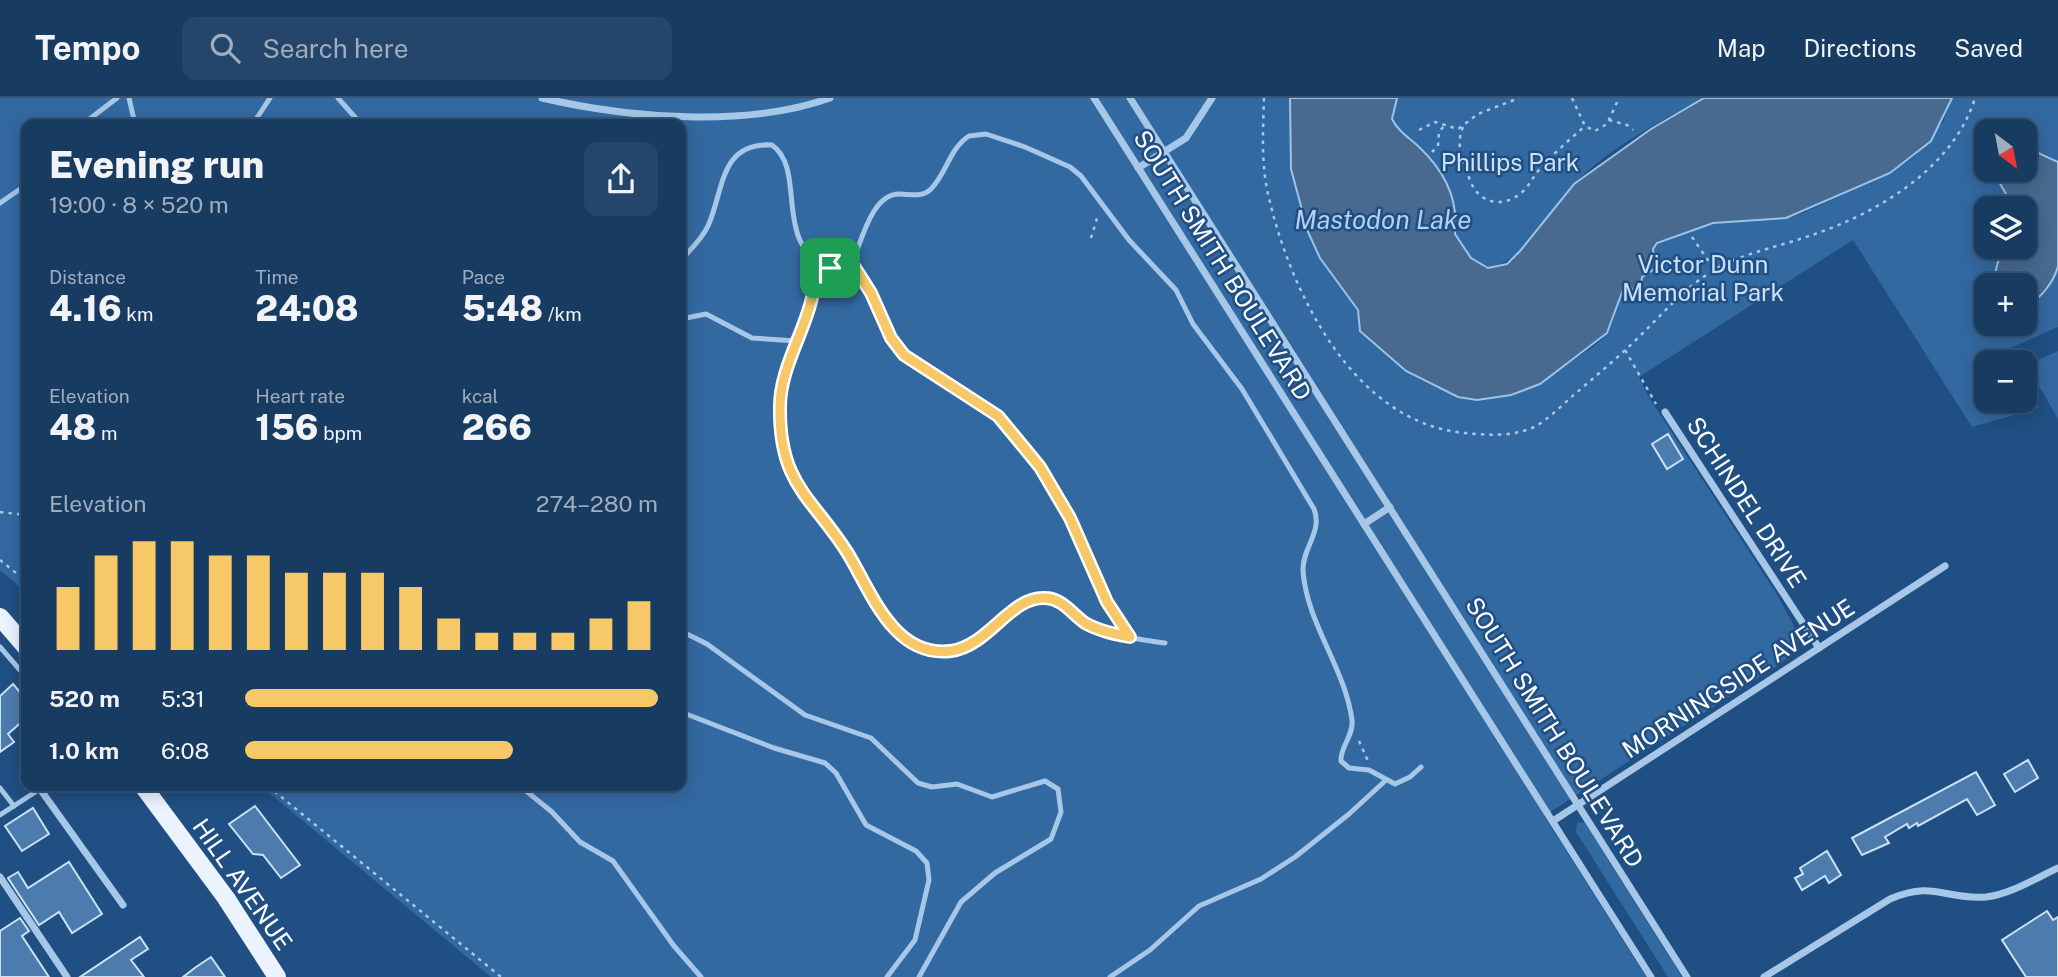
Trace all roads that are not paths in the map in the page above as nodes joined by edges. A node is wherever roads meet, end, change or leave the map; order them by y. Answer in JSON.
{"nodes":[{"id":1,"x":117,"y":98,"type":"edge"},
{"id":2,"x":129,"y":98,"type":"edge"},
{"id":3,"x":270,"y":98,"type":"edge"},
{"id":4,"x":338,"y":98,"type":"edge"},
{"id":5,"x":542,"y":98,"type":"edge"},
{"id":6,"x":830,"y":98,"type":"edge"},
{"id":7,"x":1094,"y":98,"type":"edge"},
{"id":8,"x":1130,"y":98,"type":"edge"},
{"id":9,"x":1212,"y":98,"type":"edge"},
{"id":10,"x":90,"y":119,"type":"edge"},
{"id":11,"x":134,"y":119,"type":"edge"},
{"id":12,"x":256,"y":119,"type":"edge"},
{"id":13,"x":357,"y":119,"type":"edge"},
{"id":14,"x":1164,"y":152,"type":"junction"},
{"id":15,"x":1138,"y":168,"type":"junction"},
{"id":16,"x":21,"y":188,"type":"edge"},
{"id":17,"x":0,"y":203,"type":"edge"},
{"id":18,"x":686,"y":254,"type":"edge"},
{"id":19,"x":814,"y":259,"type":"junction"},
{"id":20,"x":852,"y":263,"type":"junction"},
{"id":21,"x":686,"y":318,"type":"edge"},
{"id":22,"x":797,"y":341,"type":"junction"},
{"id":23,"x":1661,"y":410,"type":"road end"},
{"id":24,"x":1390,"y":508,"type":"junction"},
{"id":25,"x":1364,"y":524,"type":"junction"},
{"id":26,"x":1945,"y":566,"type":"dead end"},
{"id":27,"x":1,"y":620,"type":"edge"},
{"id":28,"x":686,"y":634,"type":"edge"},
{"id":29,"x":1130,"y":637,"type":"junction"},
{"id":30,"x":21,"y":642,"type":"edge"},
{"id":31,"x":1166,"y":643,"type":"dead end"},
{"id":32,"x":0,"y":647,"type":"edge"},
{"id":33,"x":1819,"y":648,"type":"junction"},
{"id":34,"x":21,"y":671,"type":"edge"},
{"id":35,"x":686,"y":714,"type":"edge"},
{"id":36,"x":1421,"y":767,"type":"dead end"},
{"id":37,"x":1385,"y":781,"type":"junction"},
{"id":38,"x":0,"y":788,"type":"edge"},
{"id":39,"x":37,"y":791,"type":"edge"},
{"id":40,"x":41,"y":791,"type":"edge"},
{"id":41,"x":147,"y":791,"type":"edge"},
{"id":42,"x":526,"y":791,"type":"edge"},
{"id":43,"x":1578,"y":805,"type":"junction"},
{"id":44,"x":14,"y":806,"type":"junction"},
{"id":45,"x":0,"y":815,"type":"edge"},
{"id":46,"x":1553,"y":821,"type":"junction"},
{"id":47,"x":2058,"y":868,"type":"edge"},
{"id":48,"x":0,"y":877,"type":"edge"},
{"id":49,"x":123,"y":905,"type":"dead end"},
{"id":50,"x":67,"y":977,"type":"edge"},
{"id":51,"x":277,"y":977,"type":"edge"},
{"id":52,"x":701,"y":977,"type":"edge"},
{"id":53,"x":887,"y":977,"type":"edge"},
{"id":54,"x":919,"y":977,"type":"edge"},
{"id":55,"x":1110,"y":977,"type":"edge"},
{"id":56,"x":1651,"y":977,"type":"edge"},
{"id":57,"x":1686,"y":977,"type":"edge"},
{"id":58,"x":1764,"y":977,"type":"edge"}],
"edges":[{"from":1,"to":10,"type":"lane"},
{"from":2,"to":11,"type":"lane"},
{"from":3,"to":12,"type":"lane"},
{"from":4,"to":13,"type":"lane"},
{"from":5,"to":6,"type":"street"},
{"from":7,"to":15,"type":"street","name":"SOUTH SMITH BOULEVARD"},
{"from":8,"to":14,"type":"street","name":"SOUTH SMITH BOULEVARD"},
{"from":9,"to":14,"type":"street"},
{"from":14,"to":15,"type":"street"},
{"from":14,"to":24,"type":"street","name":"SOUTH SMITH BOULEVARD"},
{"from":15,"to":25,"type":"street","name":"SOUTH SMITH BOULEVARD"},
{"from":16,"to":17,"type":"lane"},
{"from":18,"to":19,"type":"lane"},
{"from":19,"to":20,"type":"lane"},
{"from":19,"to":22,"type":"lane"},
{"from":20,"to":29,"type":"lane"},
{"from":20,"to":37,"type":"lane"},
{"from":21,"to":22,"type":"lane"},
{"from":22,"to":29,"type":"lane"},
{"from":23,"to":33,"type":"street","name":"SCHINDEL DRIVE"},
{"from":24,"to":25,"type":"street"},
{"from":24,"to":43,"type":"street","name":"SOUTH SMITH BOULEVARD"},
{"from":25,"to":46,"type":"street","name":"SOUTH SMITH BOULEVARD"},
{"from":26,"to":33,"type":"street","name":"MORNINGSIDE AVENUE"},
{"from":27,"to":30,"type":"main road"},
{"from":28,"to":54,"type":"lane"},
{"from":29,"to":31,"type":"lane"},
{"from":32,"to":34,"type":"lane"},
{"from":33,"to":43,"type":"street","name":"MORNINGSIDE AVENUE"},
{"from":35,"to":53,"type":"lane"},
{"from":36,"to":37,"type":"lane"},
{"from":37,"to":55,"type":"lane"},
{"from":38,"to":44,"type":"lane"},
{"from":39,"to":44,"type":"lane"},
{"from":40,"to":49,"type":"street"},
{"from":41,"to":51,"type":"main road","name":"HILL AVENUE"},
{"from":42,"to":52,"type":"lane"},
{"from":43,"to":46,"type":"street","name":"MORNINGSIDE AVENUE"},
{"from":43,"to":57,"type":"street","name":"SOUTH SMITH BOULEVARD"},
{"from":44,"to":45,"type":"lane"},
{"from":46,"to":56,"type":"street","name":"SOUTH SMITH BOULEVARD"},
{"from":47,"to":58,"type":"street"},
{"from":48,"to":50,"type":"street"}]}
